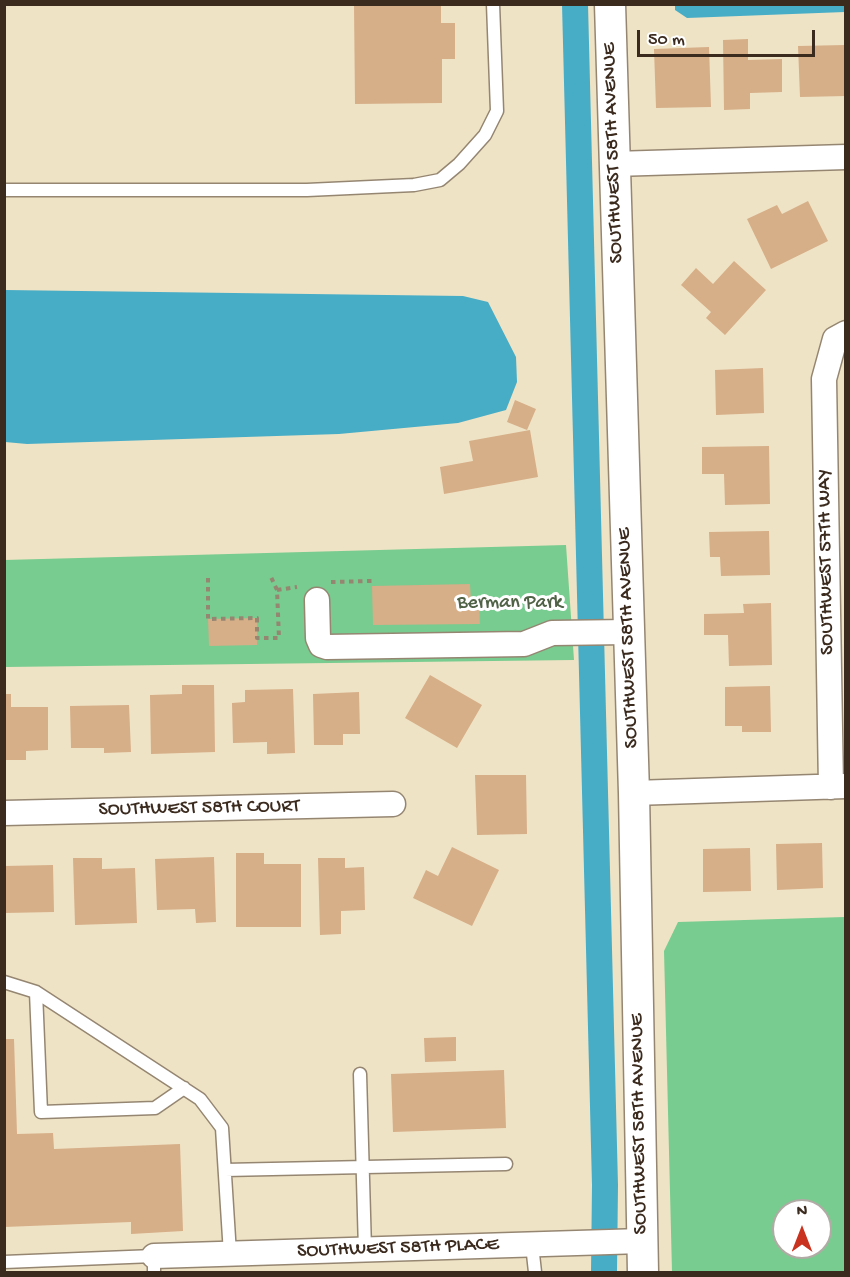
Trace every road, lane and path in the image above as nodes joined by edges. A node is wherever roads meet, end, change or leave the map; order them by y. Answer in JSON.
{"nodes":[{"id":1,"x":493,"y":4,"type":"edge"},
{"id":2,"x":610,"y":4,"type":"edge"},
{"id":3,"x":846,"y":157,"type":"edge"},
{"id":4,"x":614,"y":164,"type":"junction"},
{"id":5,"x":4,"y":190,"type":"edge"},
{"id":6,"x":840,"y":336,"type":"edge"},
{"id":7,"x":271,"y":577,"type":"dead end"},
{"id":8,"x":208,"y":578,"type":"dead end"},
{"id":9,"x":317,"y":600,"type":"dead end"},
{"id":10,"x":622,"y":632,"type":"junction"},
{"id":11,"x":838,"y":787,"type":"edge"},
{"id":12,"x":634,"y":793,"type":"junction"},
{"id":13,"x":393,"y":804,"type":"dead end"},
{"id":14,"x":4,"y":813,"type":"edge"},
{"id":15,"x":4,"y":982,"type":"edge"},
{"id":16,"x":36,"y":992,"type":"junction"},
{"id":17,"x":360,"y":1074,"type":"dead end"},
{"id":18,"x":184,"y":1088,"type":"junction"},
{"id":19,"x":506,"y":1164,"type":"dead end"},
{"id":20,"x":363,"y":1167,"type":"junction"},
{"id":21,"x":225,"y":1170,"type":"junction"},
{"id":22,"x":642,"y":1241,"type":"junction"},
{"id":23,"x":532,"y":1245,"type":"junction"},
{"id":24,"x":365,"y":1250,"type":"junction"},
{"id":25,"x":230,"y":1254,"type":"junction"},
{"id":26,"x":4,"y":1262,"type":"edge"},
{"id":27,"x":154,"y":1264,"type":"edge"},
{"id":28,"x":535,"y":1272,"type":"edge"},
{"id":29,"x":643,"y":1272,"type":"edge"}],
"edges":[{"from":1,"to":5,"type":"lane"},
{"from":2,"to":4,"type":"street","name":"SOUTHWEST 58TH AVENUE"},
{"from":3,"to":4,"type":"street"},
{"from":4,"to":10,"type":"street","name":"SOUTHWEST 58TH AVENUE"},
{"from":6,"to":11,"type":"street","name":"SOUTHWEST 57TH WAY"},
{"from":7,"to":8,"type":"path"},
{"from":9,"to":10,"type":"street"},
{"from":10,"to":12,"type":"street","name":"SOUTHWEST 58TH AVENUE"},
{"from":11,"to":12,"type":"street"},
{"from":12,"to":22,"type":"street","name":"SOUTHWEST 58TH AVENUE"},
{"from":13,"to":14,"type":"street","name":"SOUTHWEST 58TH COURT"},
{"from":15,"to":16,"type":"lane"},
{"from":16,"to":18,"type":"lane"},
{"from":16,"to":18,"type":"lane"},
{"from":17,"to":20,"type":"lane"},
{"from":18,"to":21,"type":"lane"},
{"from":19,"to":20,"type":"lane"},
{"from":20,"to":21,"type":"lane"},
{"from":20,"to":24,"type":"lane"},
{"from":21,"to":25,"type":"lane"},
{"from":22,"to":23,"type":"street","name":"SOUTHWEST 58TH PLACE"},
{"from":22,"to":29,"type":"street","name":"SOUTHWEST 58TH AVENUE"},
{"from":23,"to":24,"type":"street","name":"SOUTHWEST 58TH PLACE"},
{"from":23,"to":28,"type":"lane"},
{"from":24,"to":25,"type":"street","name":"SOUTHWEST 58TH PLACE"},
{"from":25,"to":27,"type":"street","name":"SOUTHWEST 58TH PLACE"},
{"from":26,"to":27,"type":"lane"}]}
